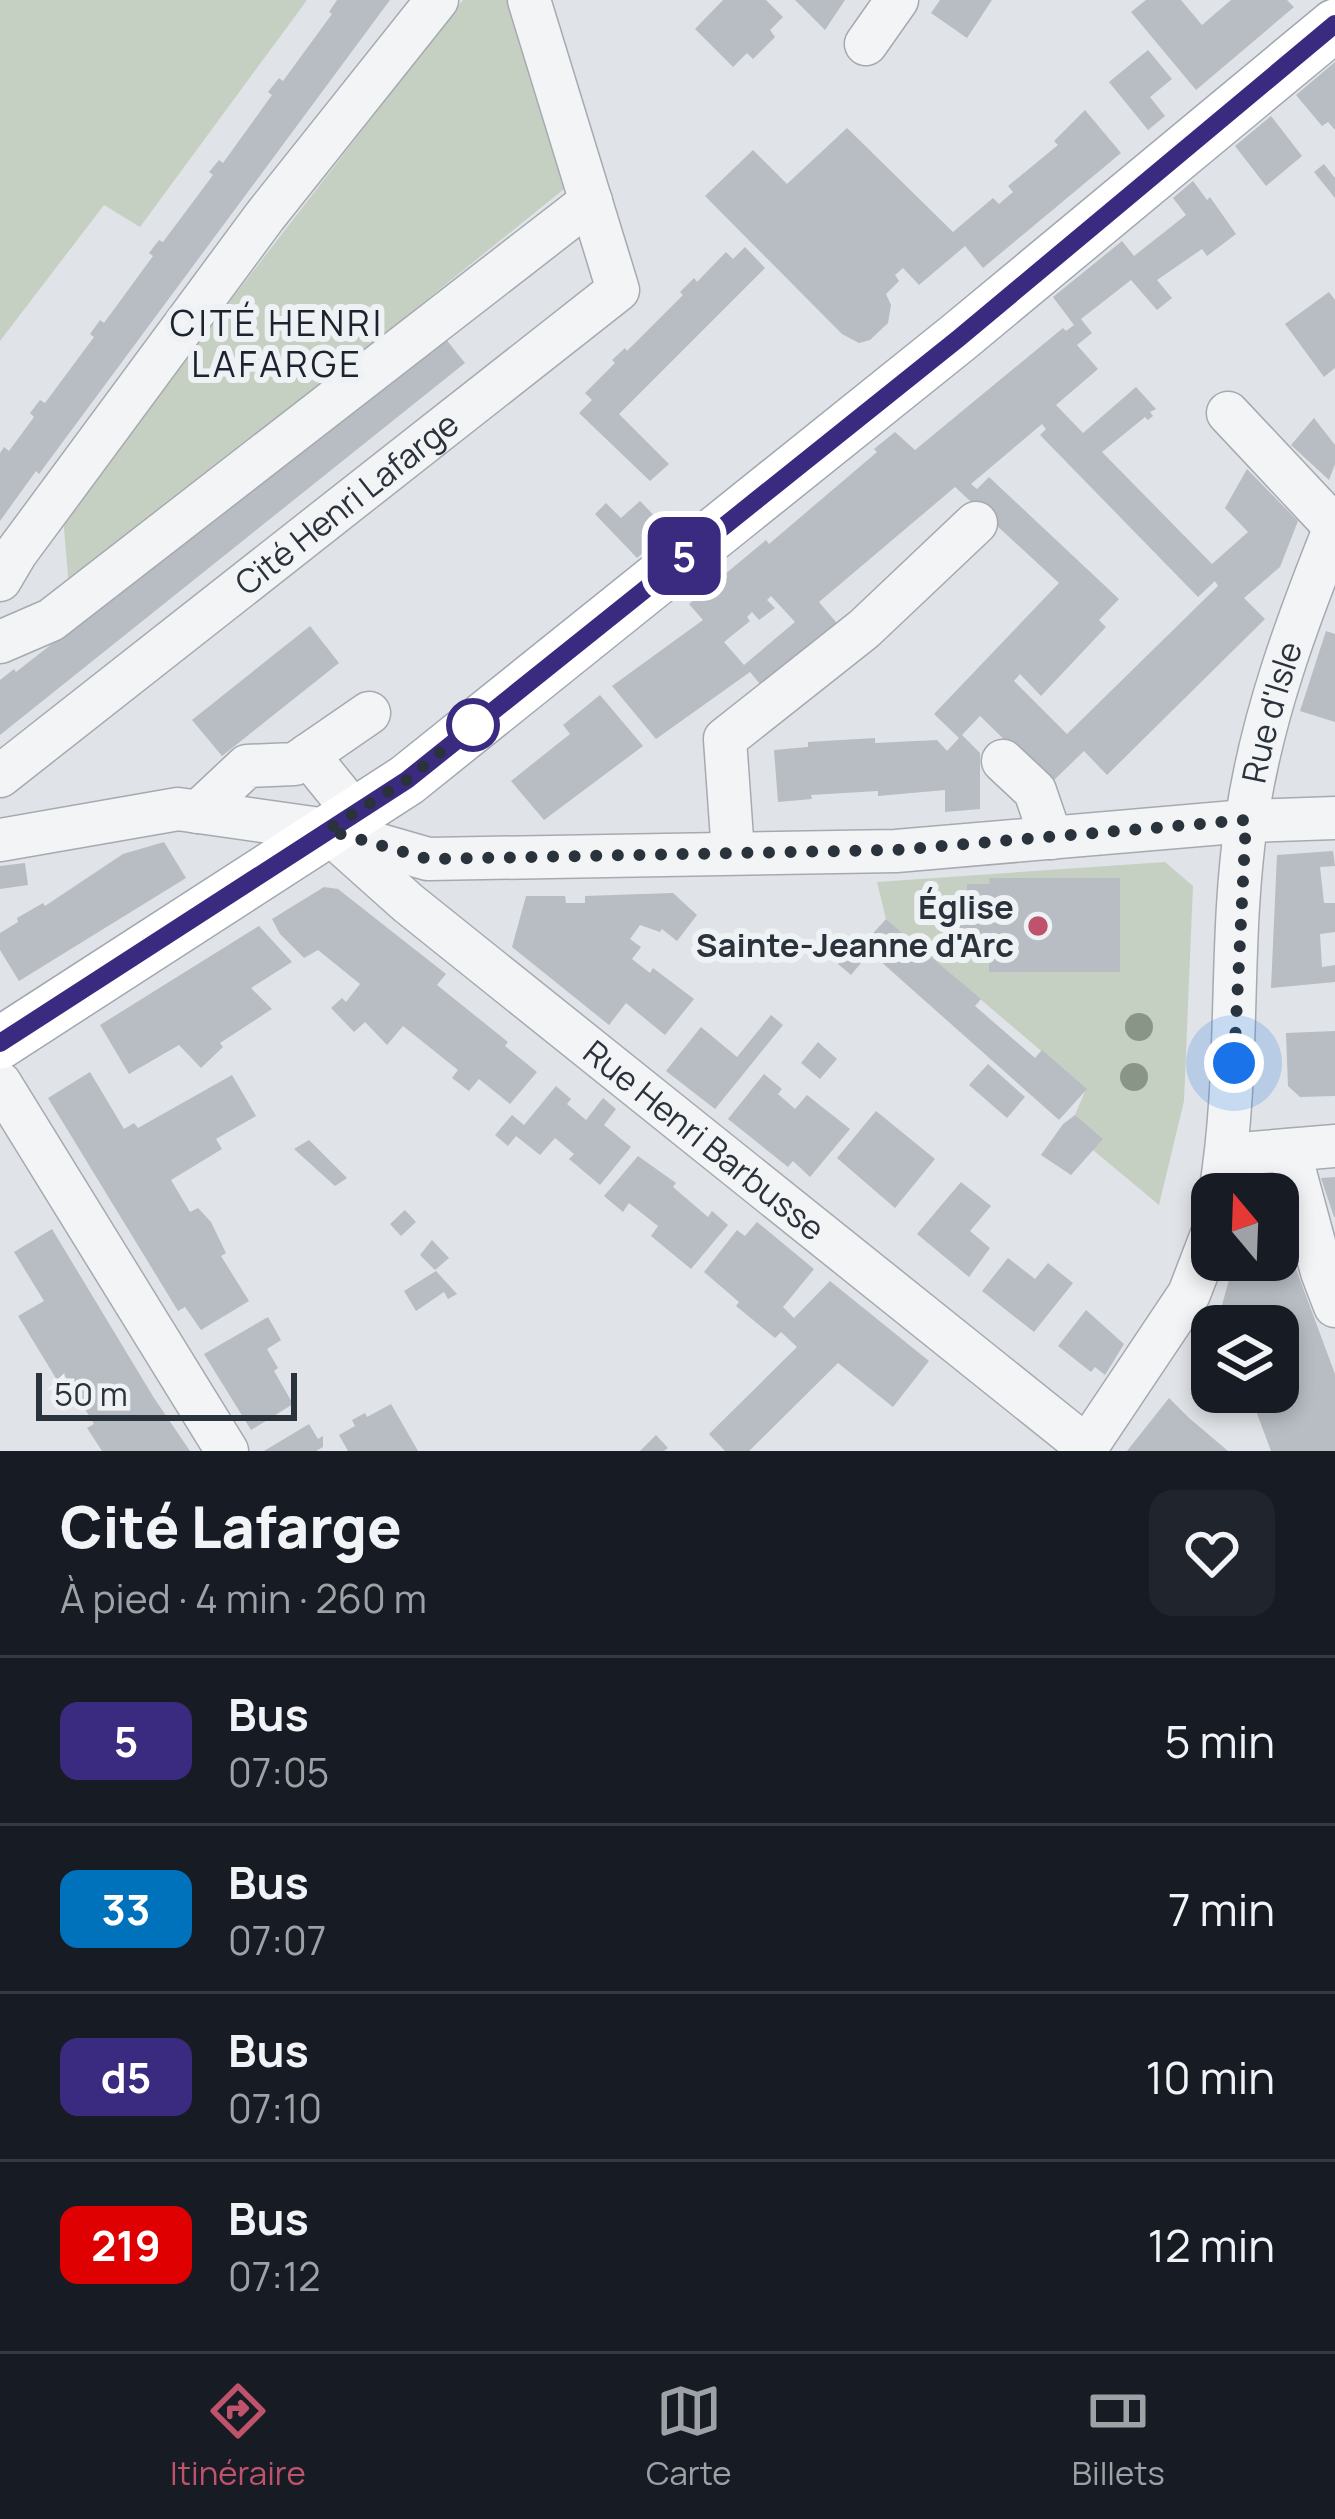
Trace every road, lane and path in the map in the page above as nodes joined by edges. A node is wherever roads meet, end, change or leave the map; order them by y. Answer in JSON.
{"nodes":[{"id":1,"x":436,"y":0,"type":"edge"},
{"id":2,"x":530,"y":0,"type":"edge"},
{"id":3,"x":896,"y":0,"type":"edge"},
{"id":4,"x":1335,"y":25,"type":"edge"},
{"id":5,"x":866,"y":44,"type":"dead end"},
{"id":6,"x":591,"y":201,"type":"junction"},
{"id":7,"x":1228,"y":413,"type":"dead end"},
{"id":8,"x":976,"y":523,"type":"dead end"},
{"id":9,"x":1335,"y":527,"type":"edge"},
{"id":10,"x":0,"y":580,"type":"edge"},
{"id":11,"x":0,"y":642,"type":"edge"},
{"id":12,"x":369,"y":713,"type":"dead end"},
{"id":13,"x":308,"y":755,"type":"junction"},
{"id":14,"x":1004,"y":761,"type":"dead end"},
{"id":15,"x":0,"y":776,"type":"edge"},
{"id":16,"x":198,"y":812,"type":"junction"},
{"id":17,"x":1335,"y":818,"type":"edge"},
{"id":18,"x":1246,"y":820,"type":"junction"},
{"id":19,"x":341,"y":821,"type":"junction"},
{"id":20,"x":1051,"y":838,"type":"junction"},
{"id":21,"x":0,"y":840,"type":"edge"},
{"id":22,"x":733,"y":853,"type":"junction"},
{"id":23,"x":0,"y":1042,"type":"edge"},
{"id":24,"x":0,"y":1083,"type":"edge"},
{"id":25,"x":1335,"y":1146,"type":"edge"},
{"id":26,"x":1289,"y":1150,"type":"junction"},
{"id":27,"x":1223,"y":1173,"type":"edge"},
{"id":28,"x":1228,"y":1173,"type":"edge"},
{"id":29,"x":1194,"y":1281,"type":"edge"},
{"id":30,"x":1335,"y":1306,"type":"edge"},
{"id":31,"x":1086,"y":1449,"type":"edge"},
{"id":32,"x":226,"y":1451,"type":"edge"}],
"edges":[{"from":1,"to":10,"type":"street"},
{"from":2,"to":6,"type":"street","name":"Cité Henri Lafarge"},
{"from":3,"to":5,"type":"street"},
{"from":4,"to":19,"type":"main road"},
{"from":6,"to":11,"type":"street"},
{"from":6,"to":15,"type":"street","name":"Cité Henri Lafarge"},
{"from":7,"to":9,"type":"street"},
{"from":8,"to":22,"type":"street"},
{"from":9,"to":18,"type":"street","name":"Rue d'Isle"},
{"from":12,"to":13,"type":"street"},
{"from":13,"to":16,"type":"street"},
{"from":13,"to":19,"type":"street","name":"Rue Henri Barbusse"},
{"from":14,"to":20,"type":"street"},
{"from":16,"to":19,"type":"street"},
{"from":16,"to":21,"type":"street"},
{"from":17,"to":18,"type":"street"},
{"from":18,"to":20,"type":"street"},
{"from":18,"to":27,"type":"street","name":"Rue d'Isle"},
{"from":19,"to":22,"type":"street"},
{"from":19,"to":23,"type":"main road"},
{"from":19,"to":31,"type":"street","name":"Rue Henri Barbusse"},
{"from":20,"to":22,"type":"street"},
{"from":24,"to":32,"type":"street"},
{"from":25,"to":26,"type":"street"},
{"from":26,"to":28,"type":"street"},
{"from":26,"to":30,"type":"street"},
{"from":29,"to":31,"type":"street"}]}
